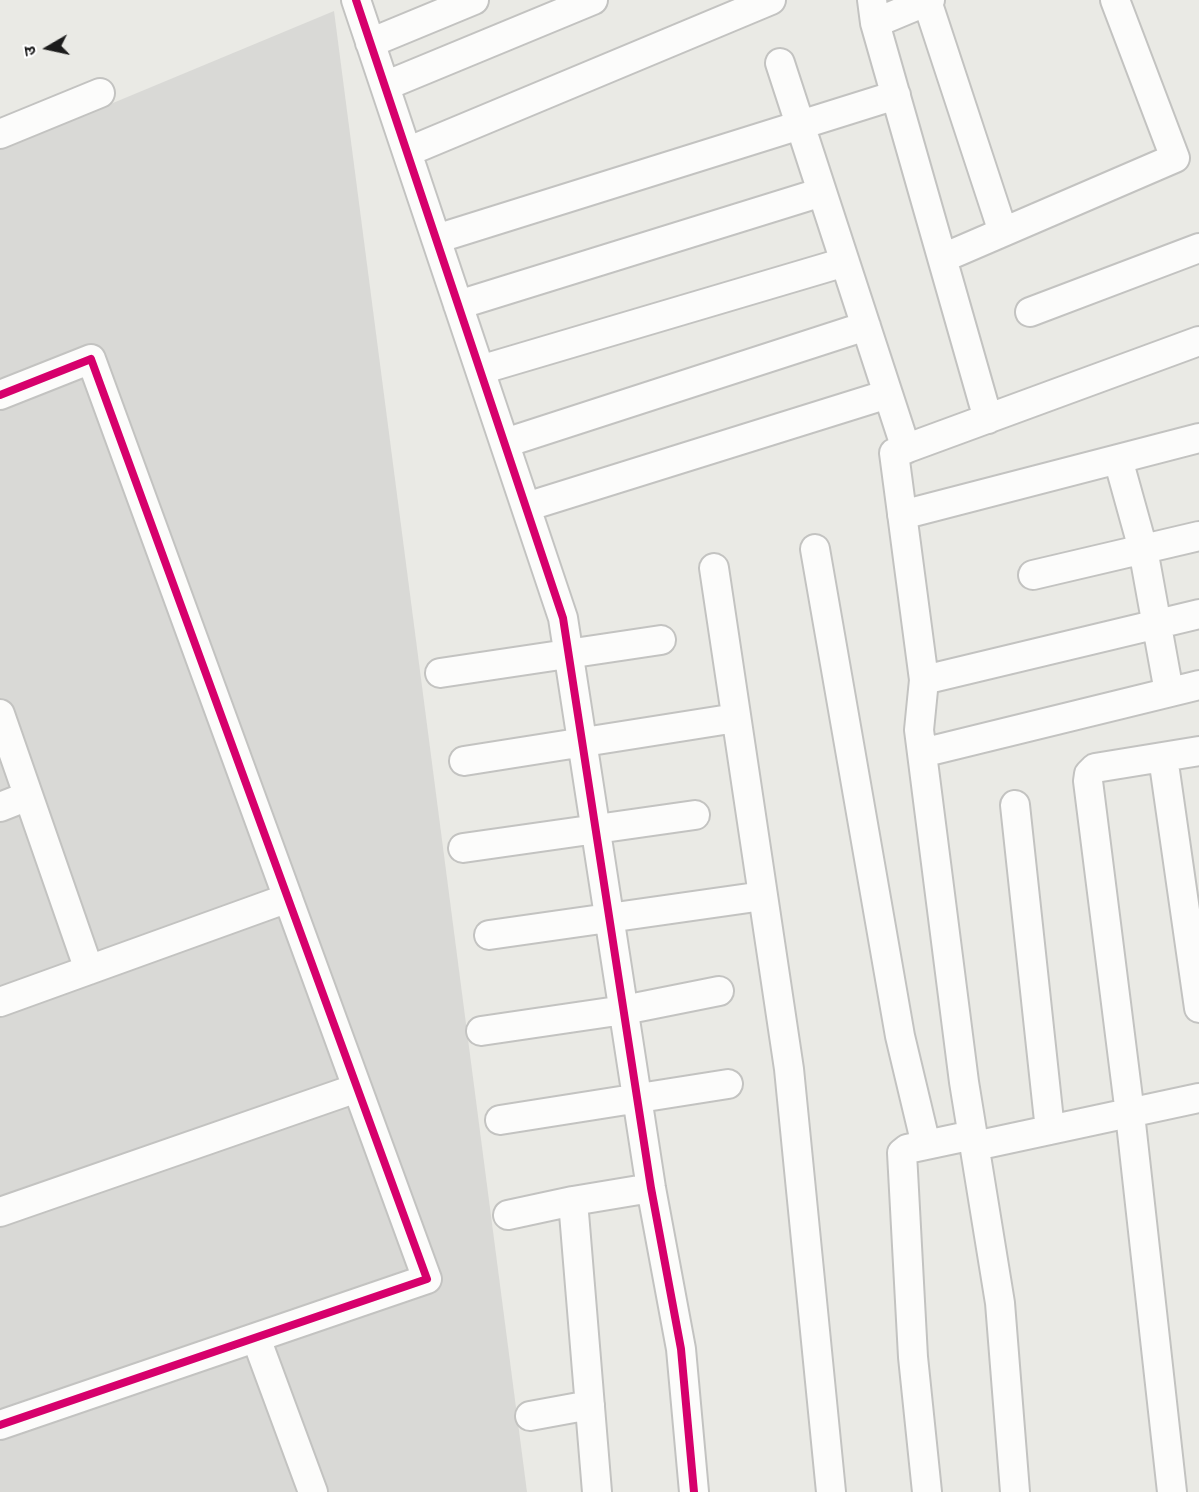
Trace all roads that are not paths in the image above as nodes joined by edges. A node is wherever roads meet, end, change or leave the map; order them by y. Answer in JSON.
{"nodes":[{"id":1,"x":356,"y":0,"type":"edge"},
{"id":2,"x":474,"y":0,"type":"edge"},
{"id":3,"x":593,"y":0,"type":"edge"},
{"id":4,"x":771,"y":0,"type":"edge"},
{"id":5,"x":1115,"y":0,"type":"edge"},
{"id":6,"x":929,"y":1,"type":"edge"},
{"id":7,"x":873,"y":11,"type":"edge"},
{"id":8,"x":370,"y":43,"type":"junction"},
{"id":9,"x":780,"y":63,"type":"dead end"},
{"id":10,"x":385,"y":86,"type":"junction"},
{"id":11,"x":100,"y":93,"type":"dead end"},
{"id":12,"x":897,"y":94,"type":"junction"},
{"id":13,"x":800,"y":124,"type":"junction"},
{"id":14,"x":0,"y":134,"type":"edge"},
{"id":15,"x":407,"y":152,"type":"junction"},
{"id":16,"x":822,"y":192,"type":"junction"},
{"id":17,"x":1003,"y":232,"type":"junction"},
{"id":18,"x":436,"y":239,"type":"junction"},
{"id":19,"x":1199,"y":248,"type":"edge"},
{"id":20,"x":943,"y":258,"type":"junction"},
{"id":21,"x":845,"y":262,"type":"junction"},
{"id":22,"x":458,"y":305,"type":"junction"},
{"id":23,"x":1030,"y":312,"type":"dead end"},
{"id":24,"x":866,"y":326,"type":"junction"},
{"id":25,"x":1199,"y":341,"type":"edge"},
{"id":26,"x":480,"y":370,"type":"junction"},
{"id":27,"x":888,"y":394,"type":"junction"},
{"id":28,"x":0,"y":395,"type":"edge"},
{"id":29,"x":988,"y":418,"type":"junction"},
{"id":30,"x":1199,"y":438,"type":"edge"},
{"id":31,"x":505,"y":443,"type":"junction"},
{"id":32,"x":906,"y":449,"type":"junction"},
{"id":33,"x":1118,"y":459,"type":"junction"},
{"id":34,"x":526,"y":507,"type":"junction"},
{"id":35,"x":902,"y":515,"type":"junction"},
{"id":36,"x":1199,"y":536,"type":"edge"},
{"id":37,"x":815,"y":549,"type":"dead end"},
{"id":38,"x":1143,"y":549,"type":"junction"},
{"id":39,"x":714,"y":568,"type":"dead end"},
{"id":40,"x":1033,"y":575,"type":"dead end"},
{"id":41,"x":1199,"y":614,"type":"edge"},
{"id":42,"x":1157,"y":624,"type":"junction"},
{"id":43,"x":661,"y":640,"type":"dead end"},
{"id":44,"x":569,"y":654,"type":"junction"},
{"id":45,"x":440,"y":672,"type":"dead end"},
{"id":46,"x":924,"y":680,"type":"junction"},
{"id":47,"x":1199,"y":685,"type":"edge"},
{"id":48,"x":1169,"y":692,"type":"junction"},
{"id":49,"x":0,"y":714,"type":"edge"},
{"id":50,"x":736,"y":718,"type":"junction"},
{"id":51,"x":583,"y":742,"type":"junction"},
{"id":52,"x":1199,"y":751,"type":"edge"},
{"id":53,"x":922,"y":753,"type":"junction"},
{"id":54,"x":1163,"y":757,"type":"junction"},
{"id":55,"x":464,"y":761,"type":"dead end"},
{"id":56,"x":28,"y":796,"type":"junction"},
{"id":57,"x":1015,"y":805,"type":"dead end"},
{"id":58,"x":0,"y":807,"type":"edge"},
{"id":59,"x":694,"y":815,"type":"dead end"},
{"id":60,"x":596,"y":829,"type":"junction"},
{"id":61,"x":463,"y":848,"type":"dead end"},
{"id":62,"x":763,"y":896,"type":"junction"},
{"id":63,"x":288,"y":897,"type":"junction"},
{"id":64,"x":610,"y":918,"type":"junction"},
{"id":65,"x":489,"y":935,"type":"dead end"},
{"id":66,"x":89,"y":970,"type":"junction"},
{"id":67,"x":719,"y":991,"type":"dead end"},
{"id":68,"x":0,"y":1002,"type":"edge"},
{"id":69,"x":1199,"y":1008,"type":"edge"},
{"id":70,"x":624,"y":1010,"type":"junction"},
{"id":71,"x":481,"y":1031,"type":"dead end"},
{"id":72,"x":728,"y":1084,"type":"dead end"},
{"id":73,"x":357,"y":1088,"type":"junction"},
{"id":74,"x":637,"y":1098,"type":"junction"},
{"id":75,"x":1199,"y":1098,"type":"edge"},
{"id":76,"x":1130,"y":1113,"type":"junction"},
{"id":77,"x":500,"y":1120,"type":"dead end"},
{"id":78,"x":1050,"y":1130,"type":"junction"},
{"id":79,"x":974,"y":1140,"type":"junction"},
{"id":80,"x":926,"y":1145,"type":"junction"},
{"id":81,"x":651,"y":1188,"type":"junction"},
{"id":82,"x":573,"y":1201,"type":"junction"},
{"id":83,"x":0,"y":1212,"type":"edge"},
{"id":84,"x":508,"y":1215,"type":"dead end"},
{"id":85,"x":256,"y":1338,"type":"junction"},
{"id":86,"x":590,"y":1405,"type":"junction"},
{"id":87,"x":530,"y":1416,"type":"dead end"},
{"id":88,"x":0,"y":1425,"type":"edge"},
{"id":89,"x":313,"y":1492,"type":"edge"},
{"id":90,"x":597,"y":1492,"type":"edge"},
{"id":91,"x":694,"y":1492,"type":"edge"},
{"id":92,"x":831,"y":1492,"type":"edge"},
{"id":93,"x":927,"y":1492,"type":"edge"},
{"id":94,"x":1015,"y":1492,"type":"edge"},
{"id":95,"x":1172,"y":1492,"type":"edge"}],
"edges":[{"from":1,"to":8,"type":"street"},
{"from":2,"to":8,"type":"street"},
{"from":3,"to":10,"type":"street"},
{"from":4,"to":15,"type":"street"},
{"from":5,"to":17,"type":"street"},
{"from":6,"to":7,"type":"street"},
{"from":6,"to":17,"type":"street"},
{"from":7,"to":12,"type":"street"},
{"from":8,"to":10,"type":"street"},
{"from":9,"to":13,"type":"street"},
{"from":10,"to":15,"type":"street"},
{"from":11,"to":14,"type":"street"},
{"from":12,"to":13,"type":"street"},
{"from":12,"to":20,"type":"street"},
{"from":13,"to":16,"type":"street"},
{"from":13,"to":18,"type":"street"},
{"from":15,"to":18,"type":"street"},
{"from":16,"to":21,"type":"street"},
{"from":16,"to":22,"type":"street"},
{"from":17,"to":20,"type":"street"},
{"from":18,"to":22,"type":"street"},
{"from":19,"to":23,"type":"street"},
{"from":20,"to":29,"type":"street"},
{"from":21,"to":24,"type":"street"},
{"from":21,"to":26,"type":"street"},
{"from":22,"to":26,"type":"street"},
{"from":24,"to":27,"type":"street"},
{"from":24,"to":31,"type":"street"},
{"from":25,"to":29,"type":"street"},
{"from":26,"to":31,"type":"street"},
{"from":27,"to":32,"type":"street"},
{"from":27,"to":34,"type":"street"},
{"from":28,"to":63,"type":"street"},
{"from":29,"to":32,"type":"street"},
{"from":30,"to":33,"type":"street"},
{"from":31,"to":34,"type":"street"},
{"from":32,"to":35,"type":"street"},
{"from":33,"to":35,"type":"street"},
{"from":33,"to":38,"type":"street"},
{"from":34,"to":44,"type":"street"},
{"from":35,"to":46,"type":"street"},
{"from":36,"to":38,"type":"street"},
{"from":37,"to":80,"type":"street"},
{"from":38,"to":40,"type":"street"},
{"from":38,"to":42,"type":"street"},
{"from":39,"to":50,"type":"street"},
{"from":41,"to":42,"type":"street"},
{"from":42,"to":46,"type":"street"},
{"from":42,"to":48,"type":"street"},
{"from":43,"to":44,"type":"street"},
{"from":44,"to":45,"type":"street"},
{"from":44,"to":51,"type":"street"},
{"from":46,"to":53,"type":"street"},
{"from":47,"to":48,"type":"street"},
{"from":48,"to":53,"type":"street"},
{"from":49,"to":56,"type":"street"},
{"from":50,"to":51,"type":"street"},
{"from":50,"to":62,"type":"street"},
{"from":51,"to":55,"type":"street"},
{"from":51,"to":60,"type":"street"},
{"from":52,"to":54,"type":"street"},
{"from":53,"to":79,"type":"street"},
{"from":54,"to":69,"type":"street"},
{"from":54,"to":76,"type":"street"},
{"from":56,"to":58,"type":"street"},
{"from":56,"to":66,"type":"street"},
{"from":57,"to":78,"type":"street"},
{"from":59,"to":60,"type":"street"},
{"from":60,"to":61,"type":"street"},
{"from":60,"to":64,"type":"street"},
{"from":62,"to":64,"type":"street"},
{"from":62,"to":92,"type":"street"},
{"from":63,"to":66,"type":"street"},
{"from":63,"to":73,"type":"street"},
{"from":64,"to":65,"type":"street"},
{"from":64,"to":70,"type":"street"},
{"from":66,"to":68,"type":"street"},
{"from":67,"to":70,"type":"street"},
{"from":70,"to":71,"type":"street"},
{"from":70,"to":74,"type":"street"},
{"from":72,"to":74,"type":"street"},
{"from":73,"to":83,"type":"street"},
{"from":73,"to":85,"type":"street"},
{"from":74,"to":77,"type":"street"},
{"from":74,"to":81,"type":"street"},
{"from":75,"to":76,"type":"street"},
{"from":76,"to":78,"type":"street"},
{"from":76,"to":95,"type":"street"},
{"from":78,"to":79,"type":"street"},
{"from":79,"to":80,"type":"street"},
{"from":79,"to":94,"type":"street"},
{"from":80,"to":93,"type":"street"},
{"from":81,"to":82,"type":"street"},
{"from":81,"to":91,"type":"street"},
{"from":82,"to":84,"type":"street"},
{"from":82,"to":86,"type":"street"},
{"from":85,"to":88,"type":"street"},
{"from":85,"to":89,"type":"street"},
{"from":86,"to":87,"type":"street"},
{"from":86,"to":90,"type":"street"}]}
